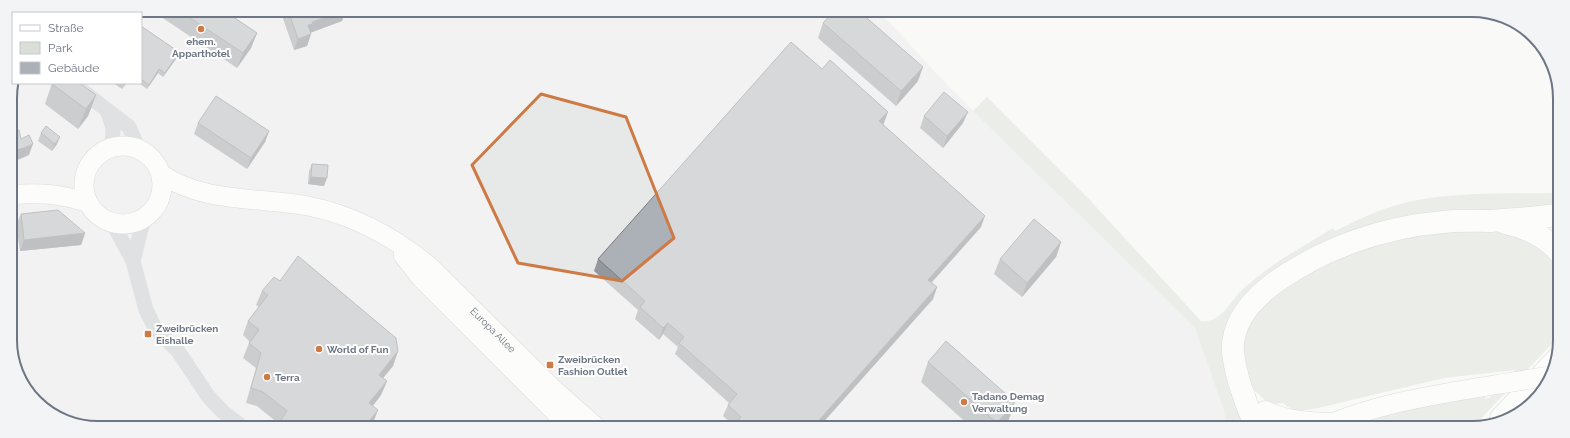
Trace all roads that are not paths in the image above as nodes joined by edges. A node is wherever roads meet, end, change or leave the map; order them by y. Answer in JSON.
{"nodes":[{"id":1,"x":73,"y":84,"type":"edge"},
{"id":2,"x":107,"y":110,"type":"junction"},
{"id":3,"x":112,"y":147,"type":"junction"},
{"id":4,"x":138,"y":148,"type":"junction"},
{"id":5,"x":161,"y":174,"type":"junction"},
{"id":6,"x":84,"y":178,"type":"junction"},
{"id":7,"x":38,"y":193,"type":"junction"},
{"id":8,"x":17,"y":195,"type":"edge"},
{"id":9,"x":216,"y":195,"type":"junction"},
{"id":10,"x":87,"y":202,"type":"junction"},
{"id":11,"x":158,"y":204,"type":"junction"},
{"id":12,"x":1553,"y":215,"type":"edge"},
{"id":13,"x":144,"y":218,"type":"junction"},
{"id":14,"x":1490,"y":221,"type":"junction"},
{"id":15,"x":112,"y":222,"type":"junction"},
{"id":16,"x":389,"y":239,"type":"junction"},
{"id":17,"x":1553,"y":246,"type":"edge"},
{"id":18,"x":132,"y":261,"type":"junction"},
{"id":19,"x":1552,"y":353,"type":"edge"},
{"id":20,"x":1548,"y":369,"type":"edge"},
{"id":21,"x":1544,"y":377,"type":"edge"},
{"id":22,"x":1505,"y":414,"type":"edge"},
{"id":23,"x":235,"y":421,"type":"edge"},
{"id":24,"x":564,"y":421,"type":"edge"},
{"id":25,"x":589,"y":421,"type":"edge"},
{"id":26,"x":1263,"y":421,"type":"edge"},
{"id":27,"x":1268,"y":421,"type":"edge"},
{"id":28,"x":1290,"y":421,"type":"edge"},
{"id":29,"x":1341,"y":421,"type":"edge"}],
"edges":[{"from":1,"to":2,"type":"street"},
{"from":2,"to":3,"type":"street"},
{"from":2,"to":4,"type":"street"},
{"from":3,"to":4,"type":"main road"},
{"from":3,"to":6,"type":"main road"},
{"from":4,"to":5,"type":"main road"},
{"from":5,"to":9,"type":"main road","name":"Europa Allee"},
{"from":5,"to":11,"type":"main road"},
{"from":6,"to":7,"type":"main road"},
{"from":6,"to":10,"type":"main road"},
{"from":7,"to":8,"type":"main road"},
{"from":7,"to":10,"type":"main road"},
{"from":9,"to":11,"type":"main road","name":"Europa Allee"},
{"from":9,"to":16,"type":"main road","name":"Europa Allee"},
{"from":10,"to":15,"type":"main road"},
{"from":11,"to":13,"type":"main road"},
{"from":12,"to":14,"type":"highway"},
{"from":13,"to":15,"type":"main road"},
{"from":13,"to":18,"type":"street"},
{"from":14,"to":17,"type":"highway"},
{"from":14,"to":26,"type":"highway"},
{"from":15,"to":18,"type":"street"},
{"from":16,"to":24,"type":"main road","name":"Europa Allee"},
{"from":16,"to":25,"type":"main road","name":"Europa Allee"},
{"from":18,"to":23,"type":"street"},
{"from":19,"to":22,"type":"highway"},
{"from":20,"to":22,"type":"highway"},
{"from":21,"to":29,"type":"main road","bridge":true},
{"from":27,"to":28,"type":"highway"}]}
